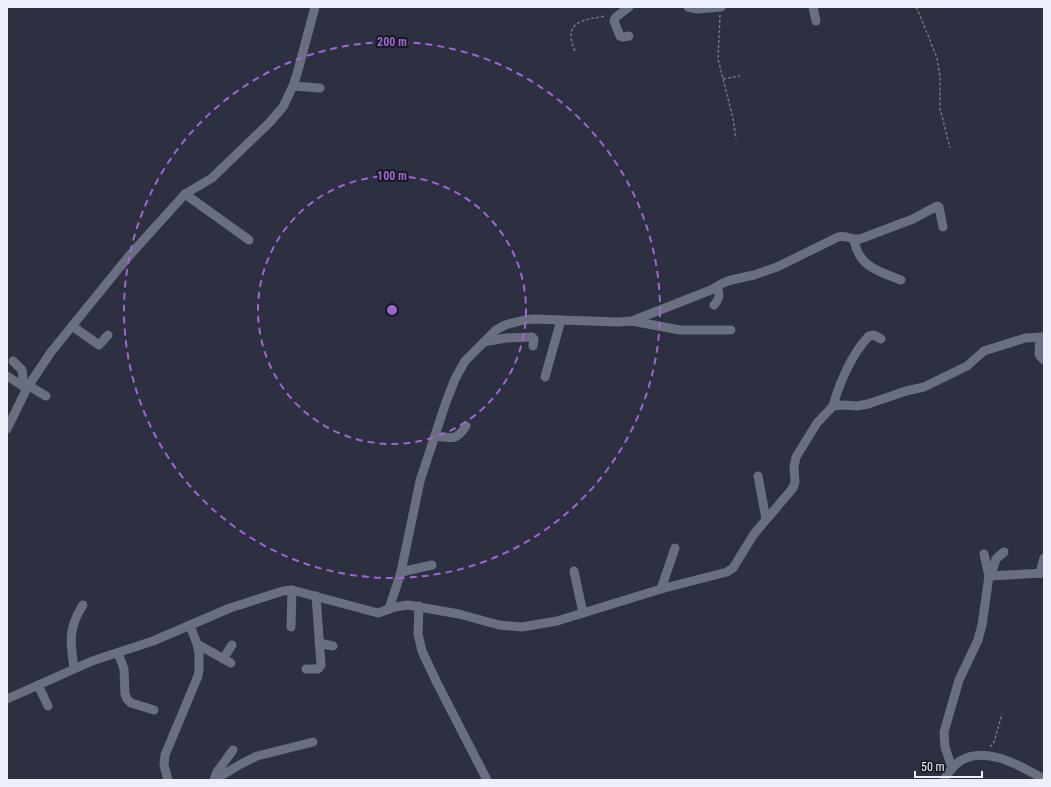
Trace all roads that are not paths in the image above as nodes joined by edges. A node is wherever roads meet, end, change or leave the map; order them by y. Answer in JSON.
{"nodes":[{"id":1,"x":315,"y":7,"type":"edge"},
{"id":2,"x":628,"y":7,"type":"edge"},
{"id":3,"x":688,"y":7,"type":"edge"},
{"id":4,"x":721,"y":7,"type":"edge"},
{"id":5,"x":813,"y":7,"type":"edge"},
{"id":6,"x":816,"y":21,"type":"dead end"},
{"id":7,"x":628,"y":36,"type":"dead end"},
{"id":8,"x":293,"y":86,"type":"junction"},
{"id":9,"x":320,"y":88,"type":"dead end"},
{"id":10,"x":185,"y":194,"type":"junction"},
{"id":11,"x":943,"y":227,"type":"dead end"},
{"id":12,"x":249,"y":240,"type":"dead end"},
{"id":13,"x":854,"y":240,"type":"junction"},
{"id":14,"x":901,"y":280,"type":"dead end"},
{"id":15,"x":716,"y":287,"type":"junction"},
{"id":16,"x":714,"y":305,"type":"dead end"},
{"id":17,"x":561,"y":320,"type":"junction"},
{"id":18,"x":632,"y":321,"type":"junction"},
{"id":19,"x":72,"y":326,"type":"junction"},
{"id":20,"x":731,"y":330,"type":"dead end"},
{"id":21,"x":108,"y":335,"type":"dead end"},
{"id":22,"x":1042,"y":337,"type":"edge"},
{"id":23,"x":881,"y":339,"type":"dead end"},
{"id":24,"x":484,"y":342,"type":"junction"},
{"id":25,"x":533,"y":346,"type":"dead end"},
{"id":26,"x":1044,"y":360,"type":"edge"},
{"id":27,"x":13,"y":361,"type":"dead end"},
{"id":28,"x":7,"y":376,"type":"edge"},
{"id":29,"x":544,"y":377,"type":"dead end"},
{"id":30,"x":26,"y":386,"type":"junction"},
{"id":31,"x":46,"y":396,"type":"dead end"},
{"id":32,"x":833,"y":406,"type":"junction"},
{"id":33,"x":466,"y":426,"type":"dead end"},
{"id":34,"x":7,"y":429,"type":"edge"},
{"id":35,"x":435,"y":436,"type":"junction"},
{"id":36,"x":758,"y":476,"type":"dead end"},
{"id":37,"x":766,"y":519,"type":"junction"},
{"id":38,"x":676,"y":548,"type":"dead end"},
{"id":39,"x":1004,"y":552,"type":"dead end"},
{"id":40,"x":984,"y":554,"type":"dead end"},
{"id":41,"x":1044,"y":558,"type":"edge"},
{"id":42,"x":432,"y":565,"type":"dead end"},
{"id":43,"x":574,"y":571,"type":"dead end"},
{"id":44,"x":401,"y":572,"type":"junction"},
{"id":45,"x":1042,"y":573,"type":"edge"},
{"id":46,"x":990,"y":575,"type":"junction"},
{"id":47,"x":661,"y":589,"type":"junction"},
{"id":48,"x":292,"y":590,"type":"junction"},
{"id":49,"x":316,"y":596,"type":"junction"},
{"id":50,"x":83,"y":606,"type":"dead end"},
{"id":51,"x":419,"y":606,"type":"junction"},
{"id":52,"x":389,"y":609,"type":"junction"},
{"id":53,"x":583,"y":613,"type":"junction"},
{"id":54,"x":190,"y":625,"type":"junction"},
{"id":55,"x":291,"y":627,"type":"dead end"},
{"id":56,"x":197,"y":644,"type":"junction"},
{"id":57,"x":319,"y":644,"type":"junction"},
{"id":58,"x":232,"y":645,"type":"dead end"},
{"id":59,"x":333,"y":646,"type":"dead end"},
{"id":60,"x":118,"y":653,"type":"junction"},
{"id":61,"x":74,"y":668,"type":"junction"},
{"id":62,"x":306,"y":669,"type":"dead end"},
{"id":63,"x":38,"y":685,"type":"junction"},
{"id":64,"x":7,"y":699,"type":"edge"},
{"id":65,"x":48,"y":706,"type":"dead end"},
{"id":66,"x":154,"y":710,"type":"dead end"},
{"id":67,"x":313,"y":742,"type":"dead end"},
{"id":68,"x":233,"y":750,"type":"dead end"},
{"id":69,"x":952,"y":768,"type":"junction"},
{"id":70,"x":1044,"y":779,"type":"edge"},
{"id":71,"x":168,"y":780,"type":"edge"},
{"id":72,"x":214,"y":780,"type":"edge"},
{"id":73,"x":487,"y":780,"type":"edge"},
{"id":74,"x":944,"y":780,"type":"edge"}],
"edges":[{"from":1,"to":8,"type":"street"},
{"from":2,"to":7,"type":"street"},
{"from":3,"to":4,"type":"street"},
{"from":5,"to":6,"type":"street"},
{"from":8,"to":9,"type":"street"},
{"from":8,"to":10,"type":"street"},
{"from":10,"to":12,"type":"street"},
{"from":10,"to":19,"type":"street"},
{"from":11,"to":13,"type":"street"},
{"from":13,"to":14,"type":"street"},
{"from":13,"to":15,"type":"street"},
{"from":15,"to":16,"type":"street"},
{"from":15,"to":18,"type":"street"},
{"from":17,"to":18,"type":"street"},
{"from":17,"to":24,"type":"street"},
{"from":17,"to":29,"type":"street"},
{"from":18,"to":20,"type":"street"},
{"from":19,"to":21,"type":"street"},
{"from":19,"to":30,"type":"street"},
{"from":22,"to":26,"type":"street"},
{"from":22,"to":32,"type":"street"},
{"from":23,"to":32,"type":"street"},
{"from":24,"to":25,"type":"street"},
{"from":24,"to":35,"type":"street"},
{"from":27,"to":30,"type":"street"},
{"from":28,"to":30,"type":"street"},
{"from":30,"to":31,"type":"street"},
{"from":30,"to":34,"type":"street"},
{"from":32,"to":37,"type":"street"},
{"from":33,"to":35,"type":"street"},
{"from":35,"to":44,"type":"street"},
{"from":36,"to":37,"type":"street"},
{"from":37,"to":47,"type":"street"},
{"from":38,"to":47,"type":"street"},
{"from":39,"to":46,"type":"street"},
{"from":40,"to":46,"type":"street"},
{"from":41,"to":45,"type":"street"},
{"from":42,"to":44,"type":"street"},
{"from":43,"to":53,"type":"street"},
{"from":44,"to":52,"type":"street"},
{"from":45,"to":46,"type":"street"},
{"from":46,"to":69,"type":"street"},
{"from":47,"to":53,"type":"street"},
{"from":48,"to":49,"type":"street"},
{"from":48,"to":54,"type":"street"},
{"from":48,"to":55,"type":"street"},
{"from":49,"to":52,"type":"street"},
{"from":49,"to":57,"type":"street"},
{"from":50,"to":61,"type":"street"},
{"from":51,"to":52,"type":"street"},
{"from":51,"to":53,"type":"street"},
{"from":51,"to":73,"type":"street"},
{"from":54,"to":56,"type":"street"},
{"from":54,"to":60,"type":"street"},
{"from":56,"to":58,"type":"street"},
{"from":56,"to":71,"type":"street"},
{"from":57,"to":59,"type":"street"},
{"from":57,"to":62,"type":"street"},
{"from":60,"to":61,"type":"street"},
{"from":60,"to":66,"type":"street"},
{"from":61,"to":63,"type":"street"},
{"from":63,"to":64,"type":"street"},
{"from":63,"to":65,"type":"street"},
{"from":67,"to":72,"type":"street"},
{"from":68,"to":72,"type":"street"},
{"from":69,"to":70,"type":"street"},
{"from":69,"to":74,"type":"street"}]}
